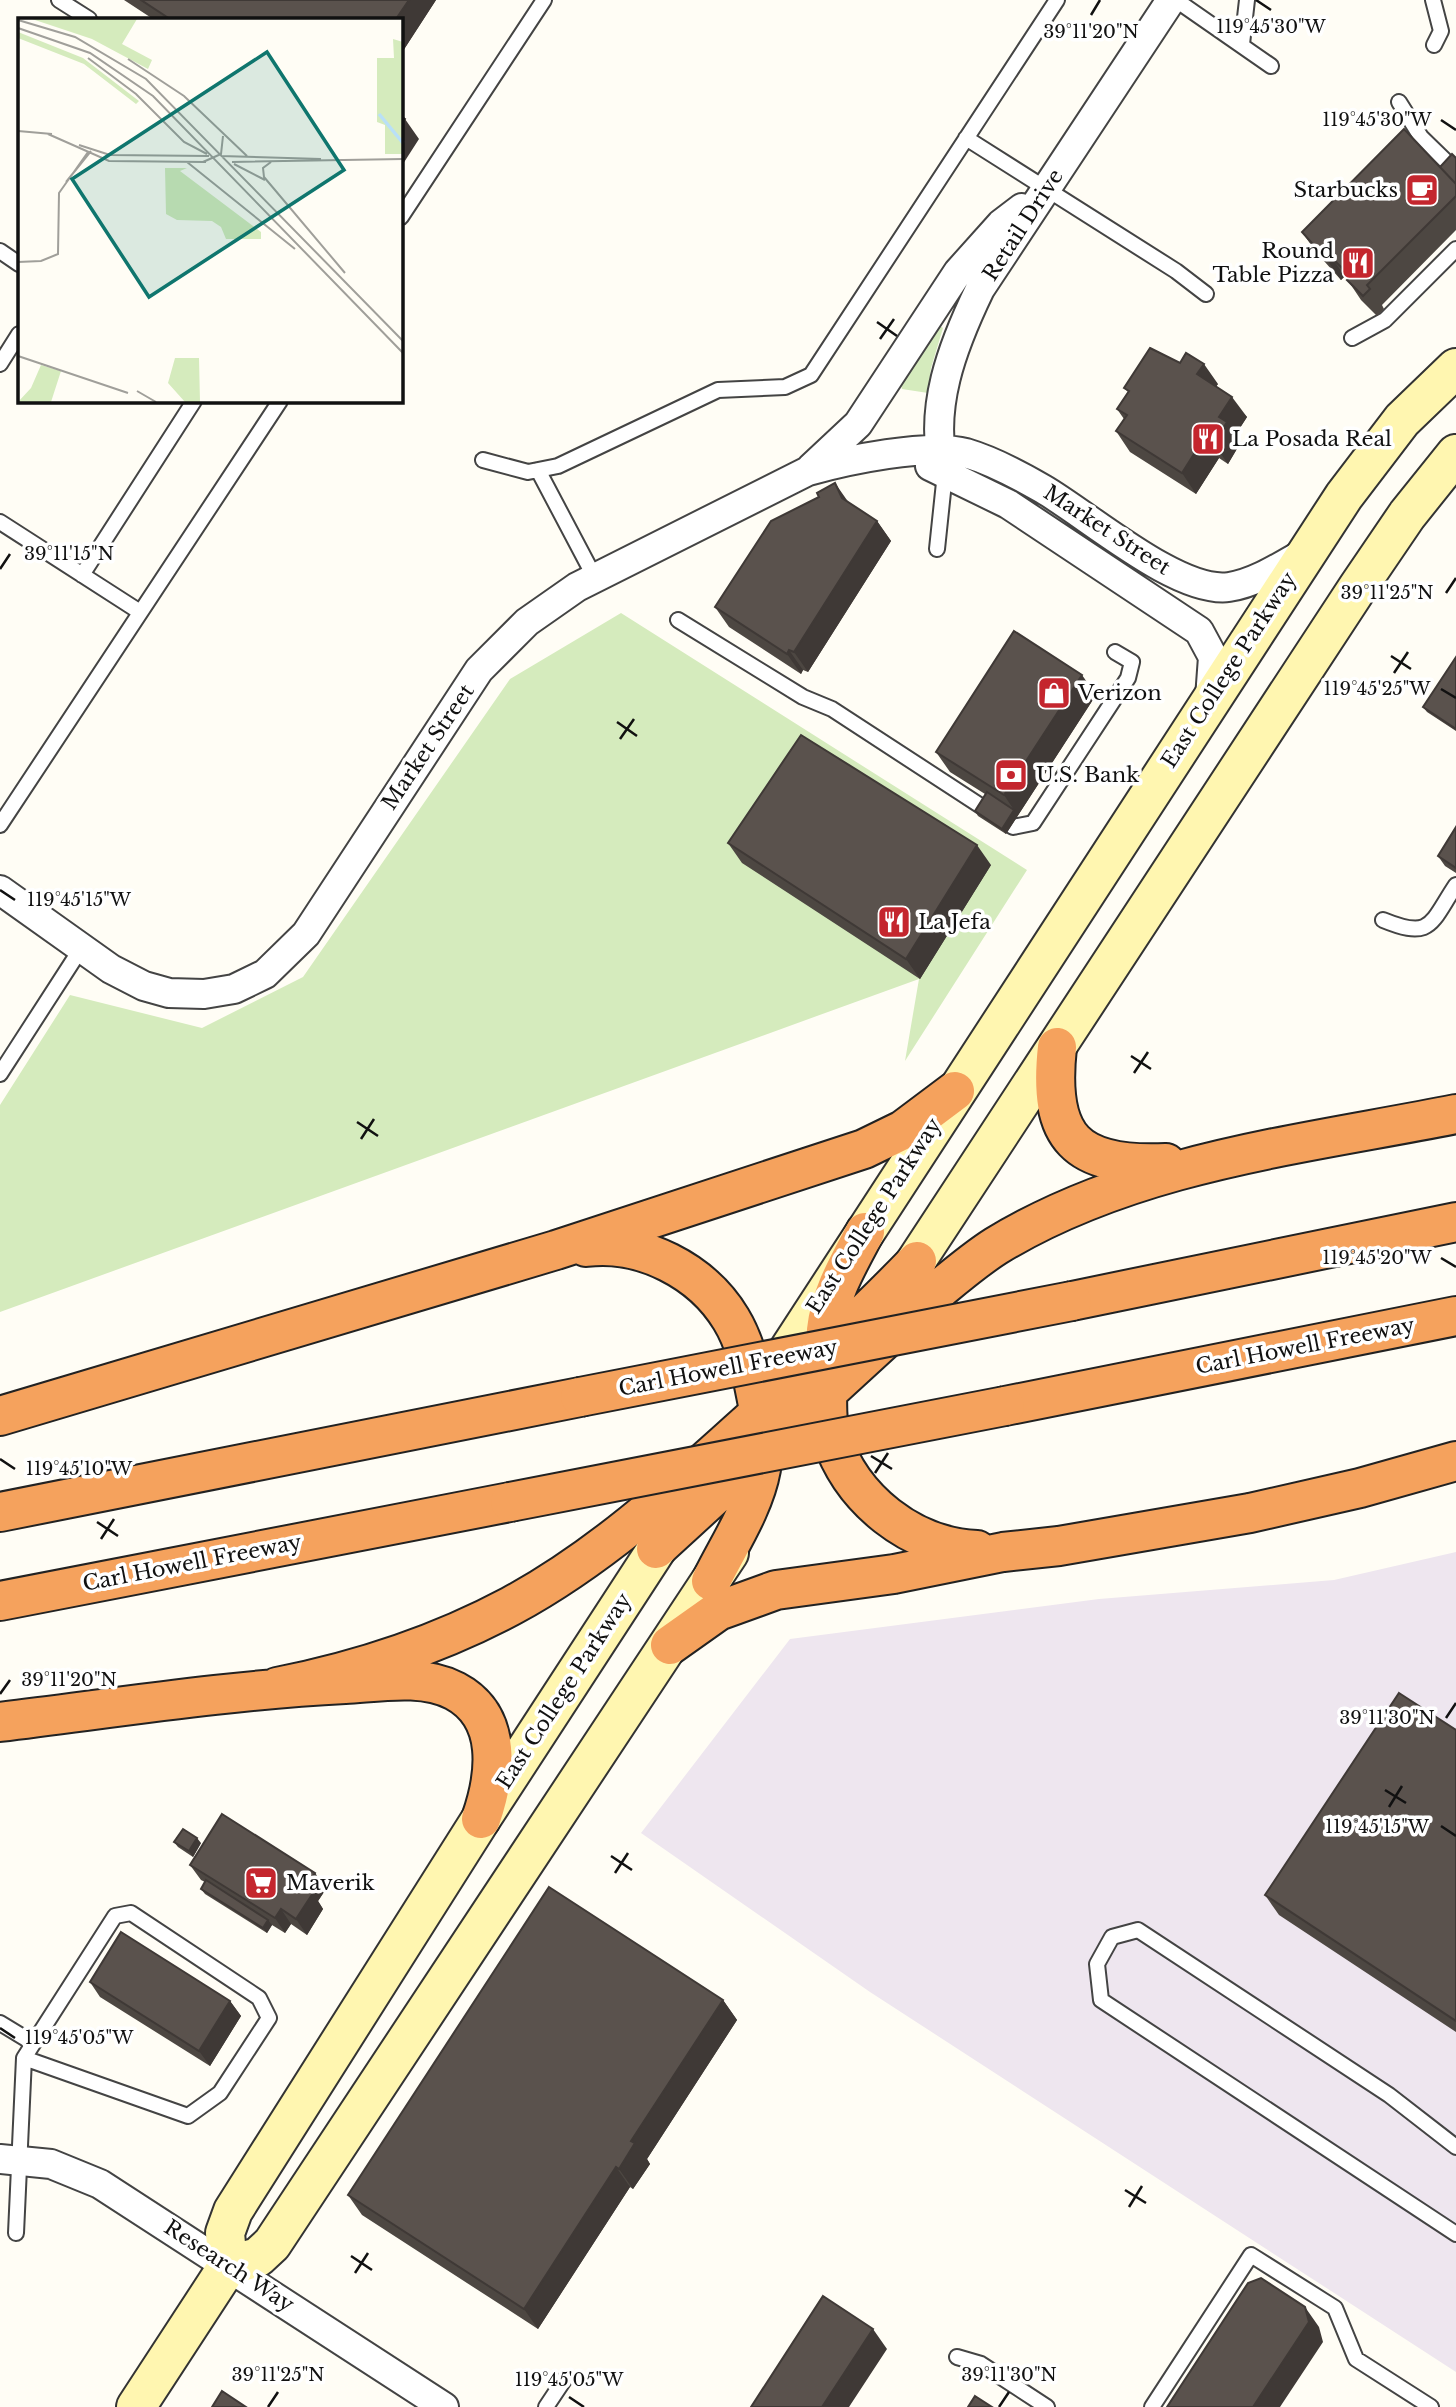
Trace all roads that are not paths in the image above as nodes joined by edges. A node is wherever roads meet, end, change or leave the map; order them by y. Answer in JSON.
{"nodes":[{"id":1,"x":59,"y":0,"type":"edge"},
{"id":2,"x":544,"y":0,"type":"edge"},
{"id":3,"x":1057,"y":0,"type":"edge"},
{"id":4,"x":1174,"y":0,"type":"edge"},
{"id":5,"x":1247,"y":0,"type":"edge"},
{"id":6,"x":1433,"y":0,"type":"edge"},
{"id":7,"x":87,"y":18,"type":"edge"},
{"id":8,"x":1242,"y":44,"type":"junction"},
{"id":9,"x":1434,"y":45,"type":"dead end"},
{"id":10,"x":1271,"y":66,"type":"dead end"},
{"id":11,"x":1399,"y":102,"type":"dead end"},
{"id":12,"x":967,"y":138,"type":"junction"},
{"id":13,"x":1456,"y":171,"type":"edge"},
{"id":14,"x":1046,"y":189,"type":"junction"},
{"id":15,"x":402,"y":215,"type":"edge"},
{"id":16,"x":1456,"y":249,"type":"edge"},
{"id":17,"x":0,"y":251,"type":"edge"},
{"id":18,"x":18,"y":263,"type":"edge"},
{"id":19,"x":1206,"y":294,"type":"dead end"},
{"id":20,"x":18,"y":336,"type":"edge"},
{"id":21,"x":1352,"y":338,"type":"dead end"},
{"id":22,"x":0,"y":364,"type":"edge"},
{"id":23,"x":1456,"y":368,"type":"edge"},
{"id":24,"x":193,"y":402,"type":"edge"},
{"id":25,"x":279,"y":402,"type":"edge"},
{"id":26,"x":1456,"y":454,"type":"edge"},
{"id":27,"x":483,"y":460,"type":"dead end"},
{"id":28,"x":942,"y":461,"type":"junction"},
{"id":29,"x":538,"y":470,"type":"junction"},
{"id":30,"x":808,"y":471,"type":"junction"},
{"id":31,"x":0,"y":522,"type":"edge"},
{"id":32,"x":937,"y":549,"type":"dead end"},
{"id":33,"x":1307,"y":552,"type":"junction"},
{"id":34,"x":82,"y":575,"type":"junction"},
{"id":35,"x":595,"y":578,"type":"junction"},
{"id":36,"x":140,"y":612,"type":"junction"},
{"id":37,"x":678,"y":620,"type":"dead end"},
{"id":38,"x":1115,"y":652,"type":"dead end"},
{"id":39,"x":1210,"y":698,"type":"junction"},
{"id":40,"x":0,"y":825,"type":"edge"},
{"id":41,"x":1456,"y":885,"type":"edge"},
{"id":42,"x":0,"y":890,"type":"edge"},
{"id":43,"x":1383,"y":920,"type":"dead end"},
{"id":44,"x":82,"y":947,"type":"junction"},
{"id":45,"x":1057,"y":1047,"type":"junction"},
{"id":46,"x":0,"y":1074,"type":"edge"},
{"id":47,"x":955,"y":1091,"type":"junction"},
{"id":48,"x":1456,"y":1114,"type":"edge"},
{"id":49,"x":1221,"y":1160,"type":"junction"},
{"id":50,"x":1456,"y":1222,"type":"edge"},
{"id":51,"x":865,"y":1232,"type":"junction"},
{"id":52,"x":556,"y":1250,"type":"junction"},
{"id":53,"x":917,"y":1261,"type":"junction"},
{"id":54,"x":1456,"y":1316,"type":"edge"},
{"id":55,"x":826,"y":1351,"type":"junction"},
{"id":56,"x":828,"y":1392,"type":"junction"},
{"id":57,"x":758,"y":1405,"type":"junction"},
{"id":58,"x":0,"y":1416,"type":"edge"},
{"id":59,"x":746,"y":1445,"type":"junction"},
{"id":60,"x":1456,"y":1461,"type":"edge"},
{"id":61,"x":0,"y":1512,"type":"edge"},
{"id":62,"x":656,"y":1549,"type":"joint"},
{"id":63,"x":1003,"y":1552,"type":"junction"},
{"id":64,"x":711,"y":1581,"type":"junction"},
{"id":65,"x":0,"y":1601,"type":"edge"},
{"id":66,"x":670,"y":1645,"type":"junction"},
{"id":67,"x":277,"y":1688,"type":"junction"},
{"id":68,"x":0,"y":1722,"type":"edge"},
{"id":69,"x":481,"y":1819,"type":"junction"},
{"id":70,"x":0,"y":2022,"type":"edge"},
{"id":71,"x":33,"y":2043,"type":"junction"},
{"id":72,"x":24,"y":2059,"type":"junction"},
{"id":73,"x":1456,"y":2147,"type":"edge"},
{"id":74,"x":10,"y":2159,"type":"edge"},
{"id":75,"x":1451,"y":2232,"type":"edge"},
{"id":76,"x":16,"y":2233,"type":"dead end"},
{"id":77,"x":228,"y":2266,"type":"junction"},
{"id":78,"x":957,"y":2357,"type":"dead end"},
{"id":79,"x":564,"y":2380,"type":"dead end"},
{"id":80,"x":136,"y":2407,"type":"edge"},
{"id":81,"x":444,"y":2407,"type":"edge"},
{"id":82,"x":546,"y":2407,"type":"edge"},
{"id":83,"x":1047,"y":2407,"type":"edge"},
{"id":84,"x":1152,"y":2407,"type":"edge"},
{"id":85,"x":1431,"y":2407,"type":"edge"}],
"edges":[{"from":1,"to":7,"type":"lane"},
{"from":2,"to":15,"type":"lane"},
{"from":3,"to":12,"type":"lane"},
{"from":4,"to":8,"type":"lane"},
{"from":4,"to":14,"type":"street","name":"Retail Drive"},
{"from":5,"to":8,"type":"lane"},
{"from":6,"to":9,"type":"lane"},
{"from":8,"to":10,"type":"lane"},
{"from":11,"to":13,"type":"lane"},
{"from":12,"to":14,"type":"lane"},
{"from":12,"to":29,"type":"lane"},
{"from":14,"to":19,"type":"lane"},
{"from":14,"to":28,"type":"street","name":"Retail Drive"},
{"from":14,"to":30,"type":"street"},
{"from":16,"to":21,"type":"lane"},
{"from":17,"to":18,"type":"lane"},
{"from":20,"to":22,"type":"lane"},
{"from":23,"to":33,"type":"main road","name":"East College Parkway"},
{"from":24,"to":34,"type":"lane"},
{"from":25,"to":36,"type":"lane"},
{"from":26,"to":45,"type":"main road"},
{"from":27,"to":29,"type":"lane"},
{"from":28,"to":30,"type":"street","name":"Market Street"},
{"from":28,"to":32,"type":"lane"},
{"from":28,"to":33,"type":"street","name":"Market Street"},
{"from":28,"to":39,"type":"street","name":"Market Street"},
{"from":29,"to":35,"type":"lane"},
{"from":30,"to":35,"type":"street","name":"Market Street"},
{"from":31,"to":34,"type":"lane"},
{"from":33,"to":39,"type":"main road","name":"East College Parkway"},
{"from":34,"to":36,"type":"lane"},
{"from":35,"to":44,"type":"street","name":"Market Street"},
{"from":36,"to":40,"type":"lane"},
{"from":37,"to":38,"type":"lane"},
{"from":39,"to":47,"type":"main road","name":"East College Parkway"},
{"from":41,"to":43,"type":"lane"},
{"from":42,"to":44,"type":"street","name":"Market Street"},
{"from":44,"to":46,"type":"lane"},
{"from":45,"to":49,"type":"highway"},
{"from":45,"to":53,"type":"main road"},
{"from":47,"to":51,"type":"main road","name":"East College Parkway"},
{"from":47,"to":52,"type":"highway"},
{"from":48,"to":49,"type":"highway"},
{"from":49,"to":56,"type":"highway"},
{"from":50,"to":61,"type":"highway","name":"Carl Howell Freeway","bridge":true},
{"from":51,"to":55,"type":"highway"},
{"from":51,"to":57,"type":"main road","name":"East College Parkway"},
{"from":52,"to":57,"type":"highway"},
{"from":52,"to":58,"type":"highway"},
{"from":53,"to":55,"type":"highway"},
{"from":53,"to":56,"type":"main road"},
{"from":54,"to":65,"type":"highway","name":"Carl Howell Freeway","bridge":true},
{"from":55,"to":56,"type":"highway"},
{"from":55,"to":57,"type":"highway"},
{"from":56,"to":59,"type":"highway"},
{"from":56,"to":63,"type":"highway"},
{"from":56,"to":64,"type":"main road"},
{"from":57,"to":59,"type":"highway"},
{"from":59,"to":62,"type":"highway"},
{"from":59,"to":64,"type":"highway"},
{"from":59,"to":67,"type":"highway"},
{"from":60,"to":63,"type":"highway"},
{"from":62,"to":69,"type":"main road","name":"East College Parkway"},
{"from":63,"to":66,"type":"highway"},
{"from":64,"to":66,"type":"main road"},
{"from":66,"to":77,"type":"main road"},
{"from":67,"to":68,"type":"highway"},
{"from":67,"to":69,"type":"highway"},
{"from":69,"to":77,"type":"main road","name":"East College Parkway"},
{"from":70,"to":71,"type":"lane"},
{"from":71,"to":72,"type":"lane"},
{"from":71,"to":72,"type":"lane"},
{"from":72,"to":74,"type":"lane"},
{"from":73,"to":75,"type":"lane"},
{"from":74,"to":76,"type":"lane"},
{"from":74,"to":77,"type":"street","name":"Research Way"},
{"from":77,"to":80,"type":"main road"},
{"from":77,"to":81,"type":"street","name":"Research Way"},
{"from":78,"to":83,"type":"lane"},
{"from":79,"to":82,"type":"lane"},
{"from":84,"to":85,"type":"lane"}]}
